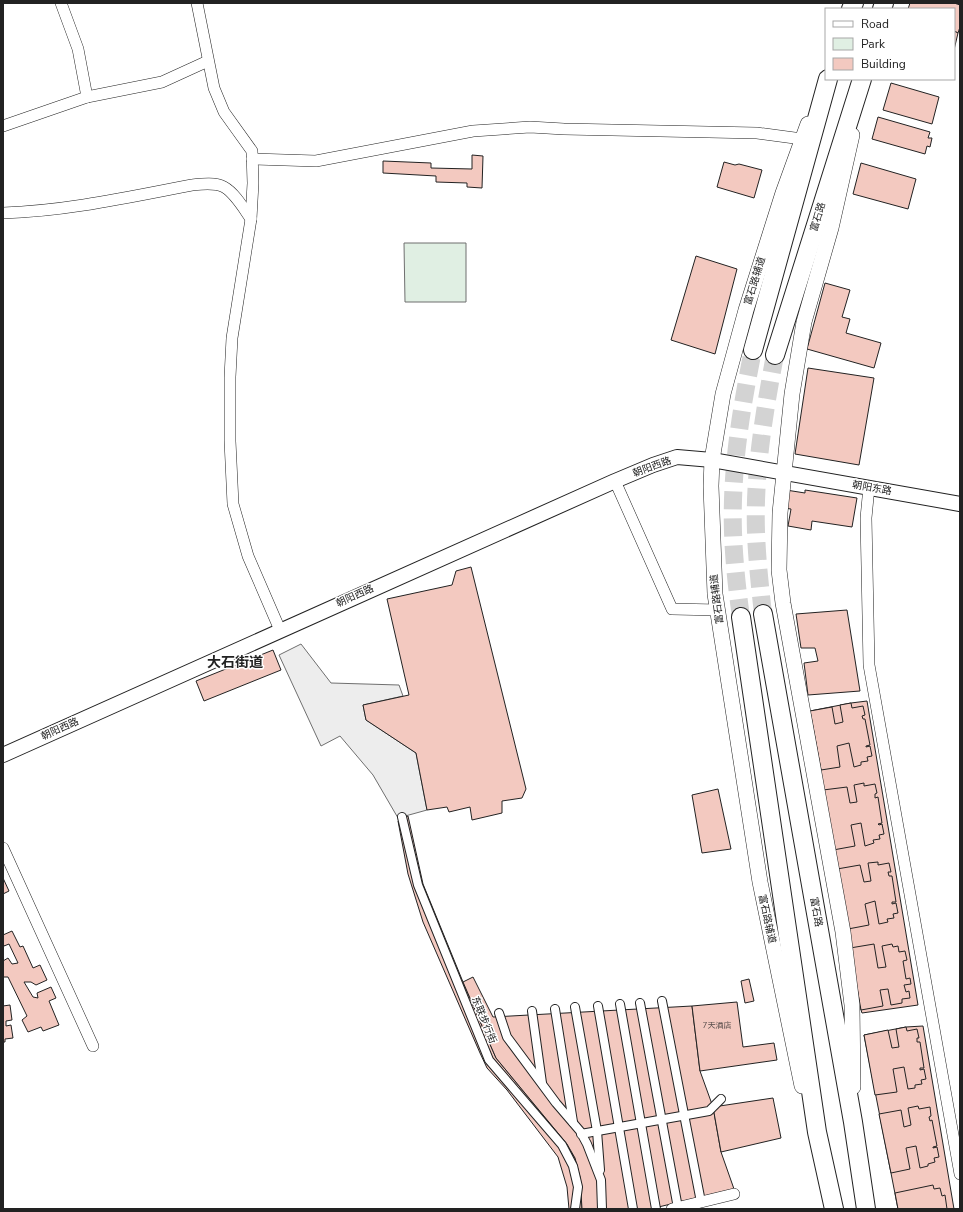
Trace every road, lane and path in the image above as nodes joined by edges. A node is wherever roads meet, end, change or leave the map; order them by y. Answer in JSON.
{"nodes":[{"id":1,"x":60,"y":3,"type":"edge"},
{"id":2,"x":197,"y":3,"type":"edge"},
{"id":3,"x":208,"y":61,"type":"junction"},
{"id":4,"x":825,"y":77,"type":"edge"},
{"id":5,"x":828,"y":80,"type":"edge"},
{"id":6,"x":863,"y":80,"type":"edge"},
{"id":7,"x":863,"y":80,"type":"edge"},
{"id":8,"x":87,"y":97,"type":"junction"},
{"id":9,"x":3,"y":126,"type":"edge"},
{"id":10,"x":802,"y":139,"type":"junction"},
{"id":11,"x":252,"y":159,"type":"junction"},
{"id":12,"x":3,"y":213,"type":"edge"},
{"id":13,"x":251,"y":219,"type":"junction"},
{"id":14,"x":753,"y":350,"type":"tunnel mouth"},
{"id":15,"x":775,"y":355,"type":"tunnel mouth"},
{"id":16,"x":712,"y":460,"type":"junction"},
{"id":17,"x":783,"y":472,"type":"junction"},
{"id":18,"x":615,"y":481,"type":"junction"},
{"id":19,"x":869,"y":488,"type":"junction"},
{"id":20,"x":960,"y":504,"type":"edge"},
{"id":21,"x":718,"y":610,"type":"junction"},
{"id":22,"x":763,"y":614,"type":"tunnel mouth"},
{"id":23,"x":741,"y":617,"type":"tunnel mouth"},
{"id":24,"x":280,"y":630,"type":"junction"},
{"id":25,"x":3,"y":755,"type":"edge"},
{"id":26,"x":402,"y":817,"type":"dead end"},
{"id":27,"x":3,"y":848,"type":"edge"},
{"id":28,"x":662,"y":1001,"type":"dead end"},
{"id":29,"x":640,"y":1003,"type":"dead end"},
{"id":30,"x":620,"y":1004,"type":"dead end"},
{"id":31,"x":598,"y":1006,"type":"dead end"},
{"id":32,"x":575,"y":1007,"type":"dead end"},
{"id":33,"x":555,"y":1009,"type":"dead end"},
{"id":34,"x":532,"y":1010,"type":"dead end"},
{"id":35,"x":499,"y":1013,"type":"dead end"},
{"id":36,"x":93,"y":1046,"type":"dead end"},
{"id":37,"x":543,"y":1084,"type":"junction"},
{"id":38,"x":721,"y":1099,"type":"dead end"},
{"id":39,"x":684,"y":1115,"type":"junction"},
{"id":40,"x":662,"y":1119,"type":"junction"},
{"id":41,"x":573,"y":1122,"type":"junction"},
{"id":42,"x":853,"y":1122,"type":"junction"},
{"id":43,"x":641,"y":1123,"type":"junction"},
{"id":44,"x":619,"y":1127,"type":"junction"},
{"id":45,"x":597,"y":1131,"type":"junction"},
{"id":46,"x":818,"y":1132,"type":"junction"},
{"id":47,"x":581,"y":1134,"type":"junction"},
{"id":48,"x":960,"y":1174,"type":"edge"},
{"id":49,"x":601,"y":1180,"type":"junction"},
{"id":50,"x":734,"y":1194,"type":"dead end"},
{"id":51,"x":701,"y":1202,"type":"junction"},
{"id":52,"x":675,"y":1208,"type":"edge"},
{"id":53,"x":575,"y":1209,"type":"edge"},
{"id":54,"x":602,"y":1209,"type":"edge"},
{"id":55,"x":633,"y":1209,"type":"edge"},
{"id":56,"x":656,"y":1209,"type":"edge"},
{"id":57,"x":834,"y":1209,"type":"edge"},
{"id":58,"x":866,"y":1209,"type":"edge"}],
"edges":[{"from":1,"to":8,"type":"street"},
{"from":2,"to":3,"type":"street"},
{"from":3,"to":8,"type":"street"},
{"from":3,"to":11,"type":"street"},
{"from":4,"to":10,"type":"main road","name":"富石路辅道"},
{"from":5,"to":14,"type":"highway"},
{"from":6,"to":15,"type":"highway","name":"富石路"},
{"from":7,"to":17,"type":"main road"},
{"from":8,"to":9,"type":"street"},
{"from":10,"to":11,"type":"street"},
{"from":10,"to":16,"type":"main road","name":"富石路辅道"},
{"from":11,"to":13,"type":"street"},
{"from":12,"to":13,"type":"street"},
{"from":13,"to":24,"type":"street"},
{"from":16,"to":17,"type":"street","name":"朝阳西路"},
{"from":16,"to":18,"type":"street","name":"朝阳西路"},
{"from":16,"to":21,"type":"main road","name":"富石路辅道"},
{"from":17,"to":19,"type":"street","name":"朝阳东路"},
{"from":17,"to":42,"type":"main road"},
{"from":18,"to":21,"type":"street"},
{"from":18,"to":24,"type":"street","name":"朝阳西路"},
{"from":19,"to":20,"type":"street","name":"朝阳东路"},
{"from":19,"to":48,"type":"street"},
{"from":21,"to":46,"type":"main road","name":"富石路辅道"},
{"from":22,"to":42,"type":"highway","name":"富石路"},
{"from":23,"to":46,"type":"highway"},
{"from":24,"to":25,"type":"street","name":"朝阳西路"},
{"from":26,"to":53,"type":"street","name":"东联步行街"},
{"from":27,"to":36,"type":"street"},
{"from":28,"to":39,"type":"street"},
{"from":29,"to":40,"type":"street"},
{"from":30,"to":43,"type":"street"},
{"from":31,"to":44,"type":"street"},
{"from":32,"to":45,"type":"street"},
{"from":33,"to":41,"type":"street"},
{"from":34,"to":37,"type":"street"},
{"from":35,"to":37,"type":"street"},
{"from":37,"to":41,"type":"street"},
{"from":38,"to":39,"type":"street"},
{"from":39,"to":40,"type":"street"},
{"from":39,"to":51,"type":"street"},
{"from":40,"to":43,"type":"street"},
{"from":40,"to":52,"type":"street"},
{"from":41,"to":47,"type":"street"},
{"from":42,"to":58,"type":"highway","name":"富石路"},
{"from":43,"to":44,"type":"street"},
{"from":43,"to":56,"type":"street"},
{"from":44,"to":45,"type":"street"},
{"from":44,"to":55,"type":"street"},
{"from":45,"to":47,"type":"street"},
{"from":45,"to":49,"type":"street"},
{"from":46,"to":57,"type":"highway"},
{"from":47,"to":49,"type":"street"},
{"from":49,"to":54,"type":"street"},
{"from":50,"to":51,"type":"street"},
{"from":51,"to":52,"type":"street"}]}
